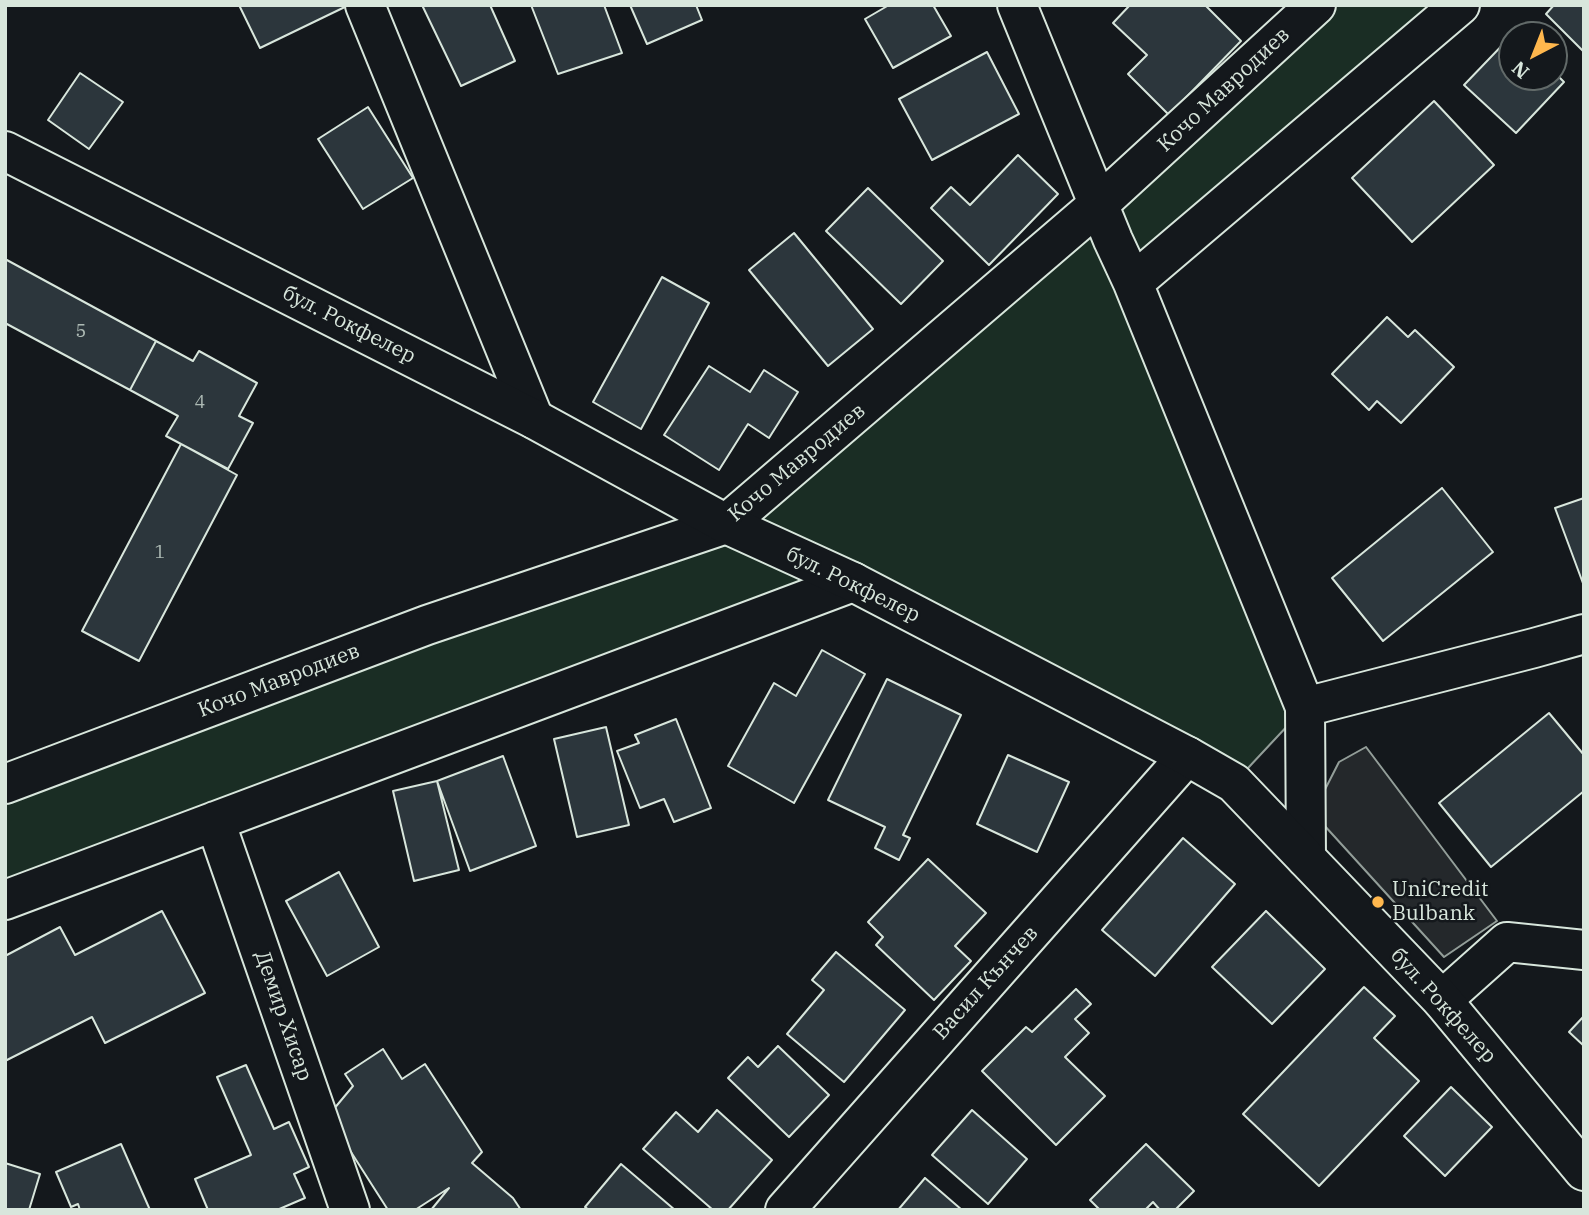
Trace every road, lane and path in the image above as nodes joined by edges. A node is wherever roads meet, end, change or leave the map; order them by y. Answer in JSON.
{"nodes":[{"id":1,"x":365,"y":5,"type":"edge"},
{"id":2,"x":1017,"y":5,"type":"edge"},
{"id":3,"x":1316,"y":5,"type":"edge"},
{"id":4,"x":1460,"y":5,"type":"edge"},
{"id":5,"x":5,"y":151,"type":"edge"},
{"id":6,"x":1099,"y":204,"type":"junction"},
{"id":7,"x":1133,"y":283,"type":"junction"},
{"id":8,"x":534,"y":419,"type":"junction"},
{"id":9,"x":726,"y":524,"type":"junction"},
{"id":10,"x":853,"y":582,"type":"junction"},
{"id":11,"x":1584,"y":634,"type":"edge"},
{"id":12,"x":1305,"y":707,"type":"junction"},
{"id":13,"x":1187,"y":756,"type":"junction"},
{"id":14,"x":5,"y":784,"type":"edge"},
{"id":15,"x":215,"y":821,"type":"junction"},
{"id":16,"x":1306,"y":858,"type":"junction"},
{"id":17,"x":5,"y":900,"type":"edge"},
{"id":18,"x":1584,"y":950,"type":"edge"},
{"id":19,"x":1442,"y":1000,"type":"junction"},
{"id":20,"x":1584,"y":1171,"type":"edge"},
{"id":21,"x":350,"y":1210,"type":"edge"},
{"id":22,"x":785,"y":1210,"type":"edge"}],
"edges":[{"from":1,"to":8,"type":"street"},
{"from":2,"to":6,"type":"street"},
{"from":3,"to":6,"type":"street","name":"Кочо Мавродиев"},
{"from":4,"to":7,"type":"street"},
{"from":5,"to":8,"type":"street","name":"бул. Рокфелер"},
{"from":6,"to":7,"type":"street"},
{"from":6,"to":9,"type":"street","name":"Кочо Мавродиев"},
{"from":7,"to":12,"type":"street"},
{"from":8,"to":9,"type":"street","name":"бул. Рокфелер"},
{"from":9,"to":10,"type":"street","name":"бул. Рокфелер"},
{"from":9,"to":14,"type":"street","name":"Кочо Мавродиев"},
{"from":10,"to":13,"type":"street","name":"бул. Рокфелер"},
{"from":10,"to":15,"type":"street"},
{"from":11,"to":12,"type":"street"},
{"from":12,"to":16,"type":"street"},
{"from":13,"to":16,"type":"street","name":"бул. Рокфелер"},
{"from":13,"to":22,"type":"street","name":"Васил Кънчев"},
{"from":15,"to":17,"type":"street"},
{"from":15,"to":21,"type":"street","name":"Демир Хисар"},
{"from":16,"to":19,"type":"street","name":"бул. Рокфелер"},
{"from":18,"to":19,"type":"street"},
{"from":19,"to":20,"type":"street","name":"бул. Рокфелер"}]}
